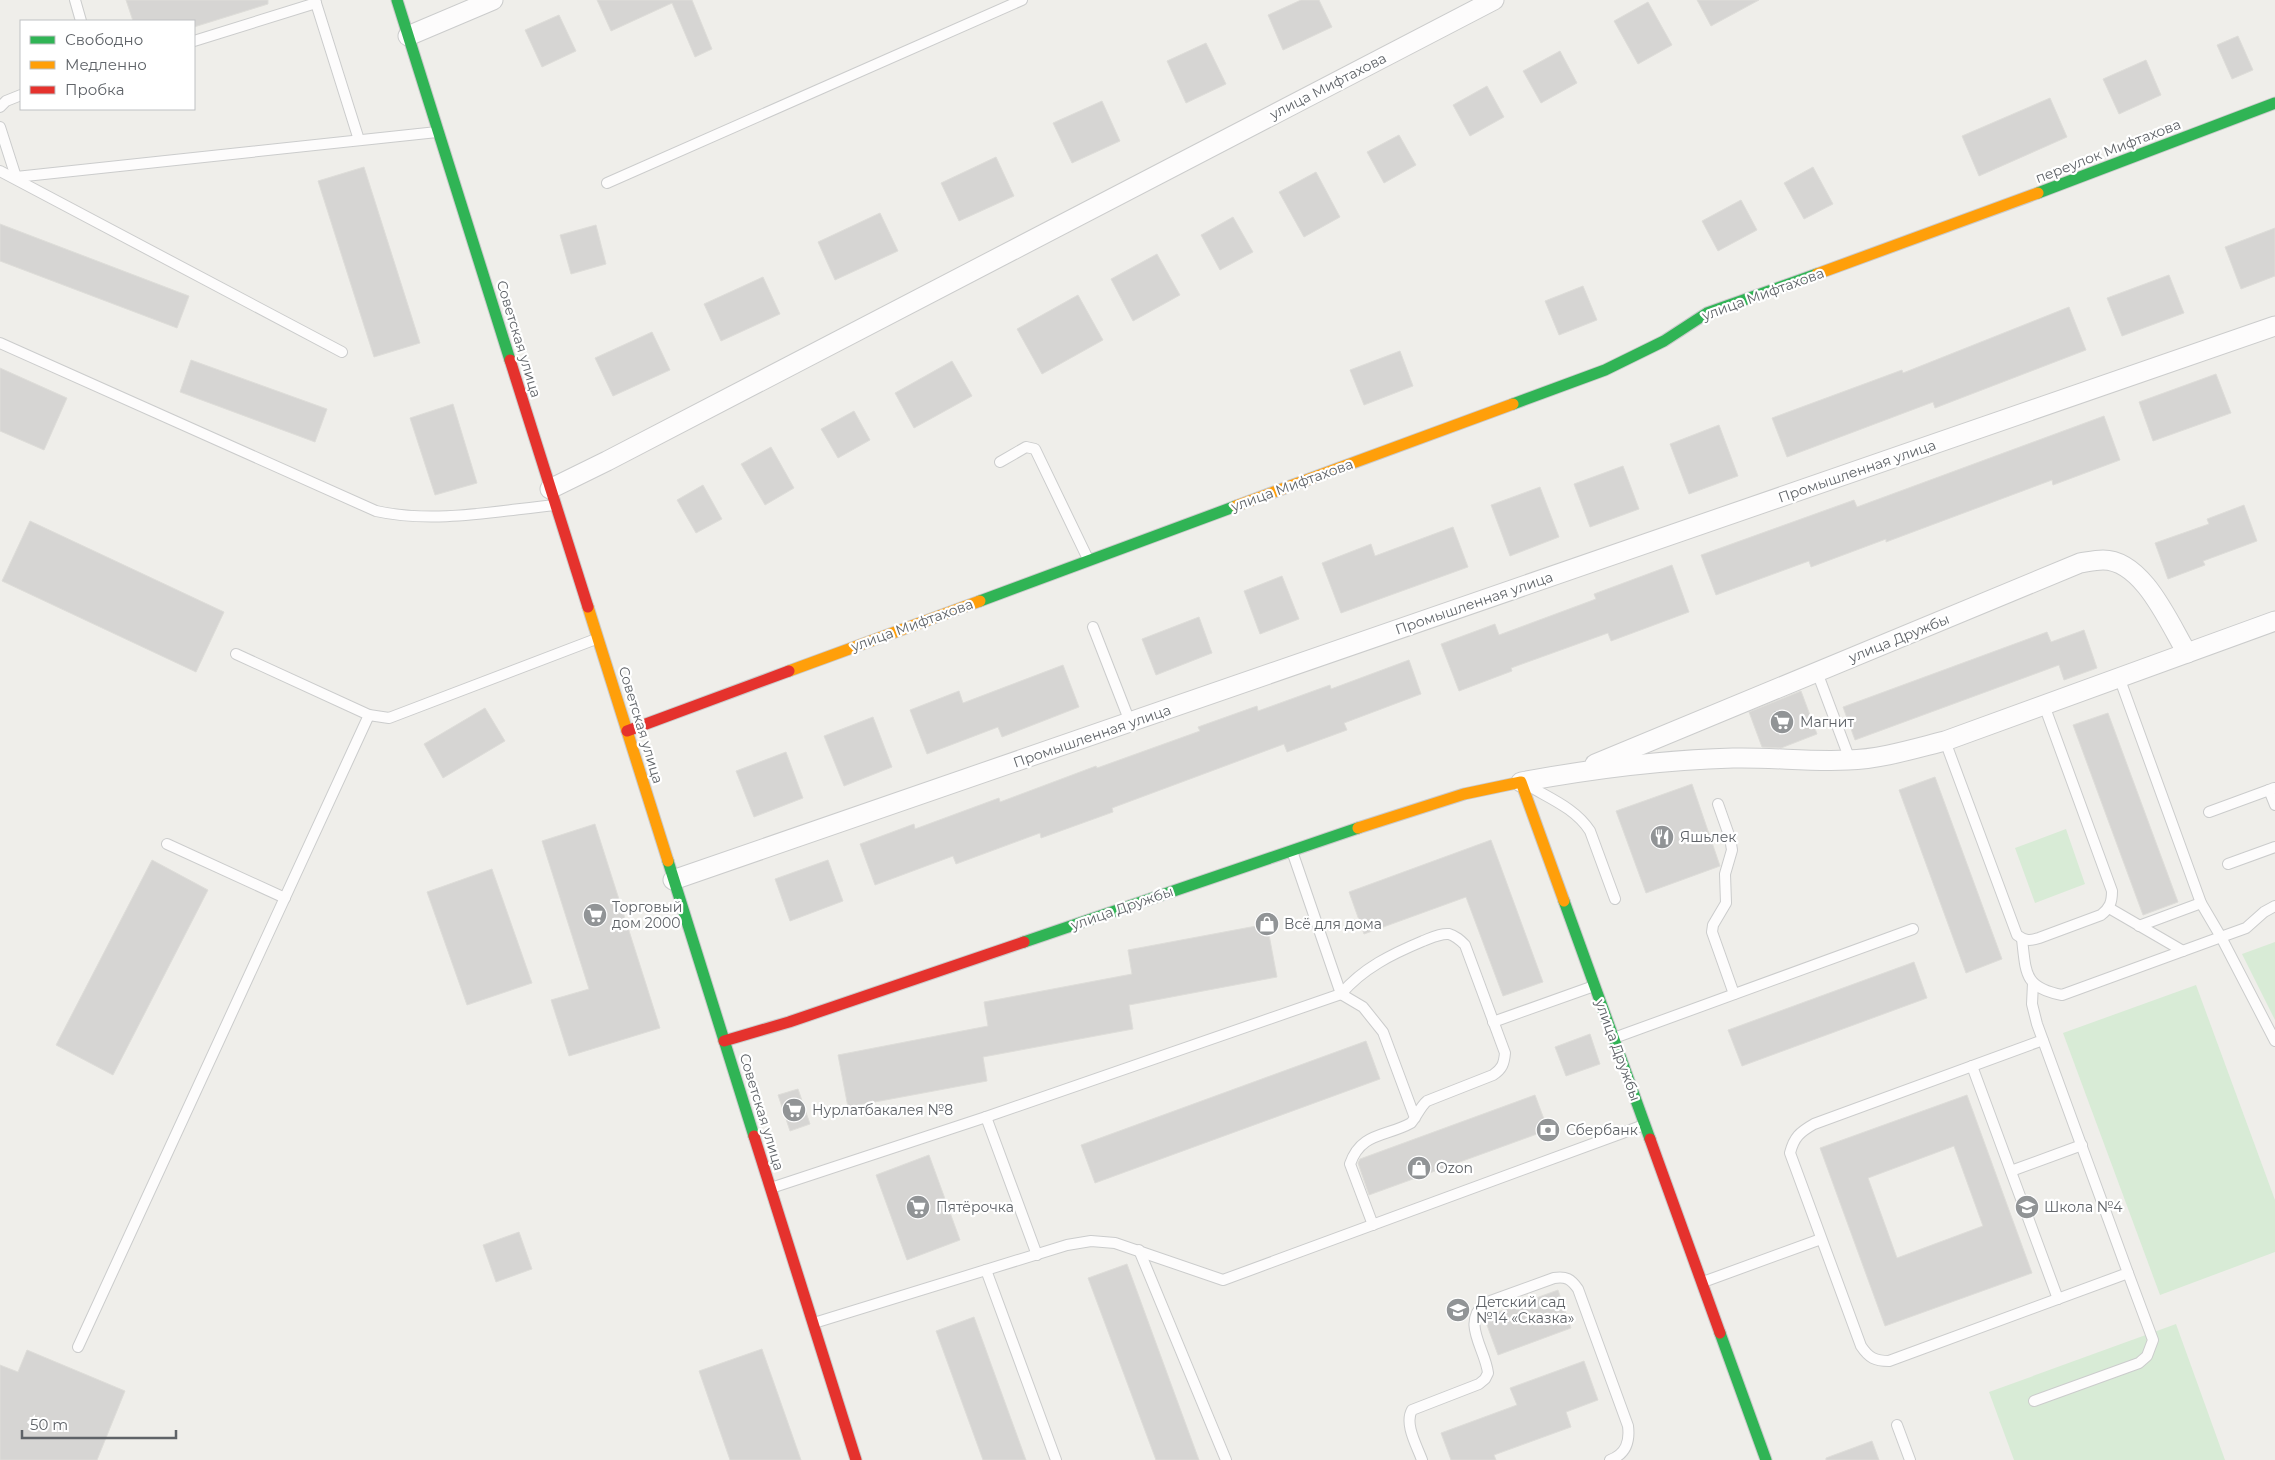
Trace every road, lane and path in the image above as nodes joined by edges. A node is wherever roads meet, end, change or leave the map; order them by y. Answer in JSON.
{"nodes":[{"id":1,"x":74,"y":0,"type":"edge"},
{"id":2,"x":397,"y":0,"type":"edge"},
{"id":3,"x":494,"y":0,"type":"edge"},
{"id":4,"x":1022,"y":0,"type":"edge"},
{"id":5,"x":1494,"y":0,"type":"edge"},
{"id":6,"x":315,"y":1,"type":"edge"},
{"id":7,"x":81,"y":20,"type":"edge"},
{"id":8,"x":408,"y":36,"type":"junction"},
{"id":9,"x":195,"y":41,"type":"edge"},
{"id":10,"x":20,"y":95,"type":"edge"},
{"id":11,"x":2275,"y":103,"type":"edge"},
{"id":12,"x":0,"y":107,"type":"edge"},
{"id":13,"x":0,"y":127,"type":"edge"},
{"id":14,"x":438,"y":132,"type":"junction"},
{"id":15,"x":359,"y":140,"type":"junction"},
{"id":16,"x":0,"y":171,"type":"edge"},
{"id":17,"x":16,"y":178,"type":"junction"},
{"id":18,"x":607,"y":183,"type":"dead end"},
{"id":19,"x":1952,"y":226,"type":"joint"},
{"id":20,"x":2275,"y":326,"type":"edge"},
{"id":21,"x":0,"y":343,"type":"edge"},
{"id":22,"x":342,"y":352,"type":"dead end"},
{"id":23,"x":1000,"y":462,"type":"dead end"},
{"id":24,"x":553,"y":497,"type":"junction"},
{"id":25,"x":1089,"y":560,"type":"junction"},
{"id":26,"x":2275,"y":620,"type":"edge"},
{"id":27,"x":1093,"y":627,"type":"dead end"},
{"id":28,"x":598,"y":639,"type":"junction"},
{"id":29,"x":2187,"y":653,"type":"junction"},
{"id":30,"x":236,"y":654,"type":"dead end"},
{"id":31,"x":1817,"y":672,"type":"junction"},
{"id":32,"x":2119,"y":678,"type":"junction"},
{"id":33,"x":2044,"y":705,"type":"junction"},
{"id":34,"x":369,"y":716,"type":"junction"},
{"id":35,"x":1130,"y":722,"type":"junction"},
{"id":36,"x":627,"y":731,"type":"junction"},
{"id":37,"x":1945,"y":741,"type":"junction"},
{"id":38,"x":1850,"y":760,"type":"junction"},
{"id":39,"x":1575,"y":772,"type":"junction"},
{"id":40,"x":1521,"y":782,"type":"junction"},
{"id":41,"x":2272,"y":789,"type":"edge"},
{"id":42,"x":1718,"y":804,"type":"dead end"},
{"id":43,"x":2275,"y":805,"type":"edge"},
{"id":44,"x":2209,"y":812,"type":"dead end"},
{"id":45,"x":168,"y":844,"type":"dead end"},
{"id":46,"x":2275,"y":847,"type":"edge"},
{"id":47,"x":1292,"y":850,"type":"junction"},
{"id":48,"x":2228,"y":864,"type":"dead end"},
{"id":49,"x":674,"y":880,"type":"junction"},
{"id":50,"x":285,"y":898,"type":"junction"},
{"id":51,"x":1615,"y":899,"type":"dead end"},
{"id":52,"x":2201,"y":903,"type":"junction"},
{"id":53,"x":2275,"y":906,"type":"edge"},
{"id":54,"x":2109,"y":908,"type":"junction"},
{"id":55,"x":2139,"y":926,"type":"junction"},
{"id":56,"x":1913,"y":928,"type":"dead end"},
{"id":57,"x":2221,"y":937,"type":"junction"},
{"id":58,"x":2022,"y":940,"type":"junction"},
{"id":59,"x":2183,"y":951,"type":"junction"},
{"id":60,"x":2033,"y":983,"type":"junction"},
{"id":61,"x":1595,"y":986,"type":"junction"},
{"id":62,"x":1341,"y":994,"type":"junction"},
{"id":63,"x":1734,"y":994,"type":"junction"},
{"id":64,"x":1494,"y":1022,"type":"junction"},
{"id":65,"x":1614,"y":1038,"type":"junction"},
{"id":66,"x":2043,"y":1040,"type":"junction"},
{"id":67,"x":724,"y":1041,"type":"junction"},
{"id":68,"x":2275,"y":1041,"type":"edge"},
{"id":69,"x":1972,"y":1066,"type":"junction"},
{"id":70,"x":986,"y":1116,"type":"junction"},
{"id":71,"x":1414,"y":1118,"type":"junction"},
{"id":72,"x":1645,"y":1125,"type":"junction"},
{"id":73,"x":2082,"y":1145,"type":"junction"},
{"id":74,"x":2011,"y":1171,"type":"junction"},
{"id":75,"x":770,"y":1188,"type":"junction"},
{"id":76,"x":1373,"y":1225,"type":"junction"},
{"id":77,"x":1821,"y":1238,"type":"junction"},
{"id":78,"x":1139,"y":1250,"type":"junction"},
{"id":79,"x":1037,"y":1255,"type":"junction"},
{"id":80,"x":986,"y":1270,"type":"junction"},
{"id":81,"x":2128,"y":1273,"type":"junction"},
{"id":82,"x":1702,"y":1282,"type":"junction"},
{"id":83,"x":2058,"y":1299,"type":"junction"},
{"id":84,"x":813,"y":1324,"type":"junction"},
{"id":85,"x":78,"y":1347,"type":"dead end"},
{"id":86,"x":2034,"y":1401,"type":"dead end"},
{"id":87,"x":1896,"y":1425,"type":"dead end"},
{"id":88,"x":856,"y":1460,"type":"edge"},
{"id":89,"x":1056,"y":1460,"type":"edge"},
{"id":90,"x":1226,"y":1460,"type":"edge"},
{"id":91,"x":1422,"y":1460,"type":"edge"},
{"id":92,"x":1610,"y":1460,"type":"edge"},
{"id":93,"x":1766,"y":1460,"type":"edge"},
{"id":94,"x":1910,"y":1460,"type":"edge"}],
"edges":[{"from":1,"to":7,"type":"lane"},
{"from":2,"to":8,"type":"street","name":"Советская улица"},
{"from":3,"to":8,"type":"street"},
{"from":4,"to":18,"type":"lane"},
{"from":5,"to":24,"type":"street","name":"улица Мифтахова"},
{"from":6,"to":9,"type":"lane"},
{"from":6,"to":15,"type":"lane"},
{"from":8,"to":14,"type":"street","name":"Советская улица"},
{"from":10,"to":12,"type":"lane"},
{"from":11,"to":19,"type":"street","name":"переулок Мифтахова"},
{"from":13,"to":17,"type":"lane"},
{"from":14,"to":15,"type":"lane"},
{"from":14,"to":24,"type":"street","name":"Советская улица"},
{"from":15,"to":17,"type":"lane"},
{"from":16,"to":17,"type":"lane"},
{"from":17,"to":22,"type":"lane"},
{"from":19,"to":25,"type":"street","name":"улица Мифтахова"},
{"from":20,"to":35,"type":"street","name":"Промышленная улица"},
{"from":21,"to":24,"type":"lane"},
{"from":23,"to":25,"type":"lane"},
{"from":24,"to":28,"type":"street","name":"Советская улица"},
{"from":25,"to":36,"type":"street","name":"улица Мифтахова"},
{"from":26,"to":29,"type":"street","name":"улица Дружбы"},
{"from":27,"to":35,"type":"lane"},
{"from":28,"to":34,"type":"lane"},
{"from":28,"to":36,"type":"street","name":"Советская улица"},
{"from":29,"to":31,"type":"street","name":"улица Дружбы"},
{"from":29,"to":32,"type":"street","name":"улица Дружбы"},
{"from":30,"to":34,"type":"lane"},
{"from":31,"to":38,"type":"lane"},
{"from":31,"to":39,"type":"street","name":"улица Дружбы"},
{"from":32,"to":33,"type":"street","name":"улица Дружбы"},
{"from":32,"to":52,"type":"lane"},
{"from":33,"to":37,"type":"street","name":"улица Дружбы"},
{"from":33,"to":54,"type":"lane"},
{"from":34,"to":50,"type":"lane"},
{"from":35,"to":49,"type":"street","name":"Промышленная улица"},
{"from":36,"to":49,"type":"street","name":"Советская улица"},
{"from":37,"to":38,"type":"street","name":"улица Дружбы"},
{"from":37,"to":58,"type":"lane"},
{"from":38,"to":39,"type":"street","name":"улица Дружбы"},
{"from":39,"to":40,"type":"street","name":"улица Дружбы"},
{"from":40,"to":47,"type":"street","name":"улица Дружбы"},
{"from":40,"to":51,"type":"lane"},
{"from":40,"to":61,"type":"street","name":"улица Дружбы"},
{"from":41,"to":43,"type":"lane"},
{"from":41,"to":44,"type":"lane"},
{"from":42,"to":63,"type":"lane"},
{"from":45,"to":50,"type":"lane"},
{"from":46,"to":48,"type":"lane"},
{"from":47,"to":62,"type":"lane"},
{"from":47,"to":67,"type":"street","name":"улица Дружбы"},
{"from":49,"to":67,"type":"street","name":"Советская улица"},
{"from":50,"to":85,"type":"lane"},
{"from":52,"to":55,"type":"lane"},
{"from":52,"to":57,"type":"lane"},
{"from":53,"to":57,"type":"lane"},
{"from":54,"to":55,"type":"lane"},
{"from":54,"to":58,"type":"lane"},
{"from":55,"to":59,"type":"lane"},
{"from":56,"to":63,"type":"lane"},
{"from":57,"to":59,"type":"lane"},
{"from":57,"to":68,"type":"lane"},
{"from":58,"to":60,"type":"lane"},
{"from":59,"to":60,"type":"lane"},
{"from":60,"to":66,"type":"lane"},
{"from":61,"to":64,"type":"lane"},
{"from":61,"to":65,"type":"street","name":"улица Дружбы"},
{"from":62,"to":64,"type":"lane"},
{"from":62,"to":70,"type":"lane"},
{"from":62,"to":71,"type":"lane"},
{"from":63,"to":65,"type":"lane"},
{"from":64,"to":71,"type":"lane"},
{"from":65,"to":72,"type":"street","name":"улица Дружбы"},
{"from":66,"to":69,"type":"lane"},
{"from":66,"to":73,"type":"lane"},
{"from":67,"to":75,"type":"street","name":"Советская улица"},
{"from":69,"to":74,"type":"lane"},
{"from":69,"to":77,"type":"lane"},
{"from":70,"to":75,"type":"lane"},
{"from":70,"to":79,"type":"lane"},
{"from":71,"to":76,"type":"lane"},
{"from":72,"to":76,"type":"lane"},
{"from":72,"to":82,"type":"street","name":"улица Дружбы"},
{"from":73,"to":74,"type":"lane"},
{"from":73,"to":81,"type":"lane"},
{"from":74,"to":83,"type":"lane"},
{"from":75,"to":84,"type":"street","name":"Советская улица"},
{"from":76,"to":78,"type":"lane"},
{"from":77,"to":82,"type":"lane"},
{"from":77,"to":83,"type":"lane"},
{"from":78,"to":79,"type":"lane"},
{"from":78,"to":90,"type":"lane"},
{"from":79,"to":80,"type":"lane"},
{"from":80,"to":84,"type":"lane"},
{"from":80,"to":89,"type":"lane"},
{"from":81,"to":83,"type":"lane"},
{"from":81,"to":86,"type":"lane"},
{"from":82,"to":93,"type":"street","name":"улица Дружбы"},
{"from":84,"to":88,"type":"street","name":"Советская улица"},
{"from":87,"to":94,"type":"lane"},
{"from":91,"to":92,"type":"lane"}]}
